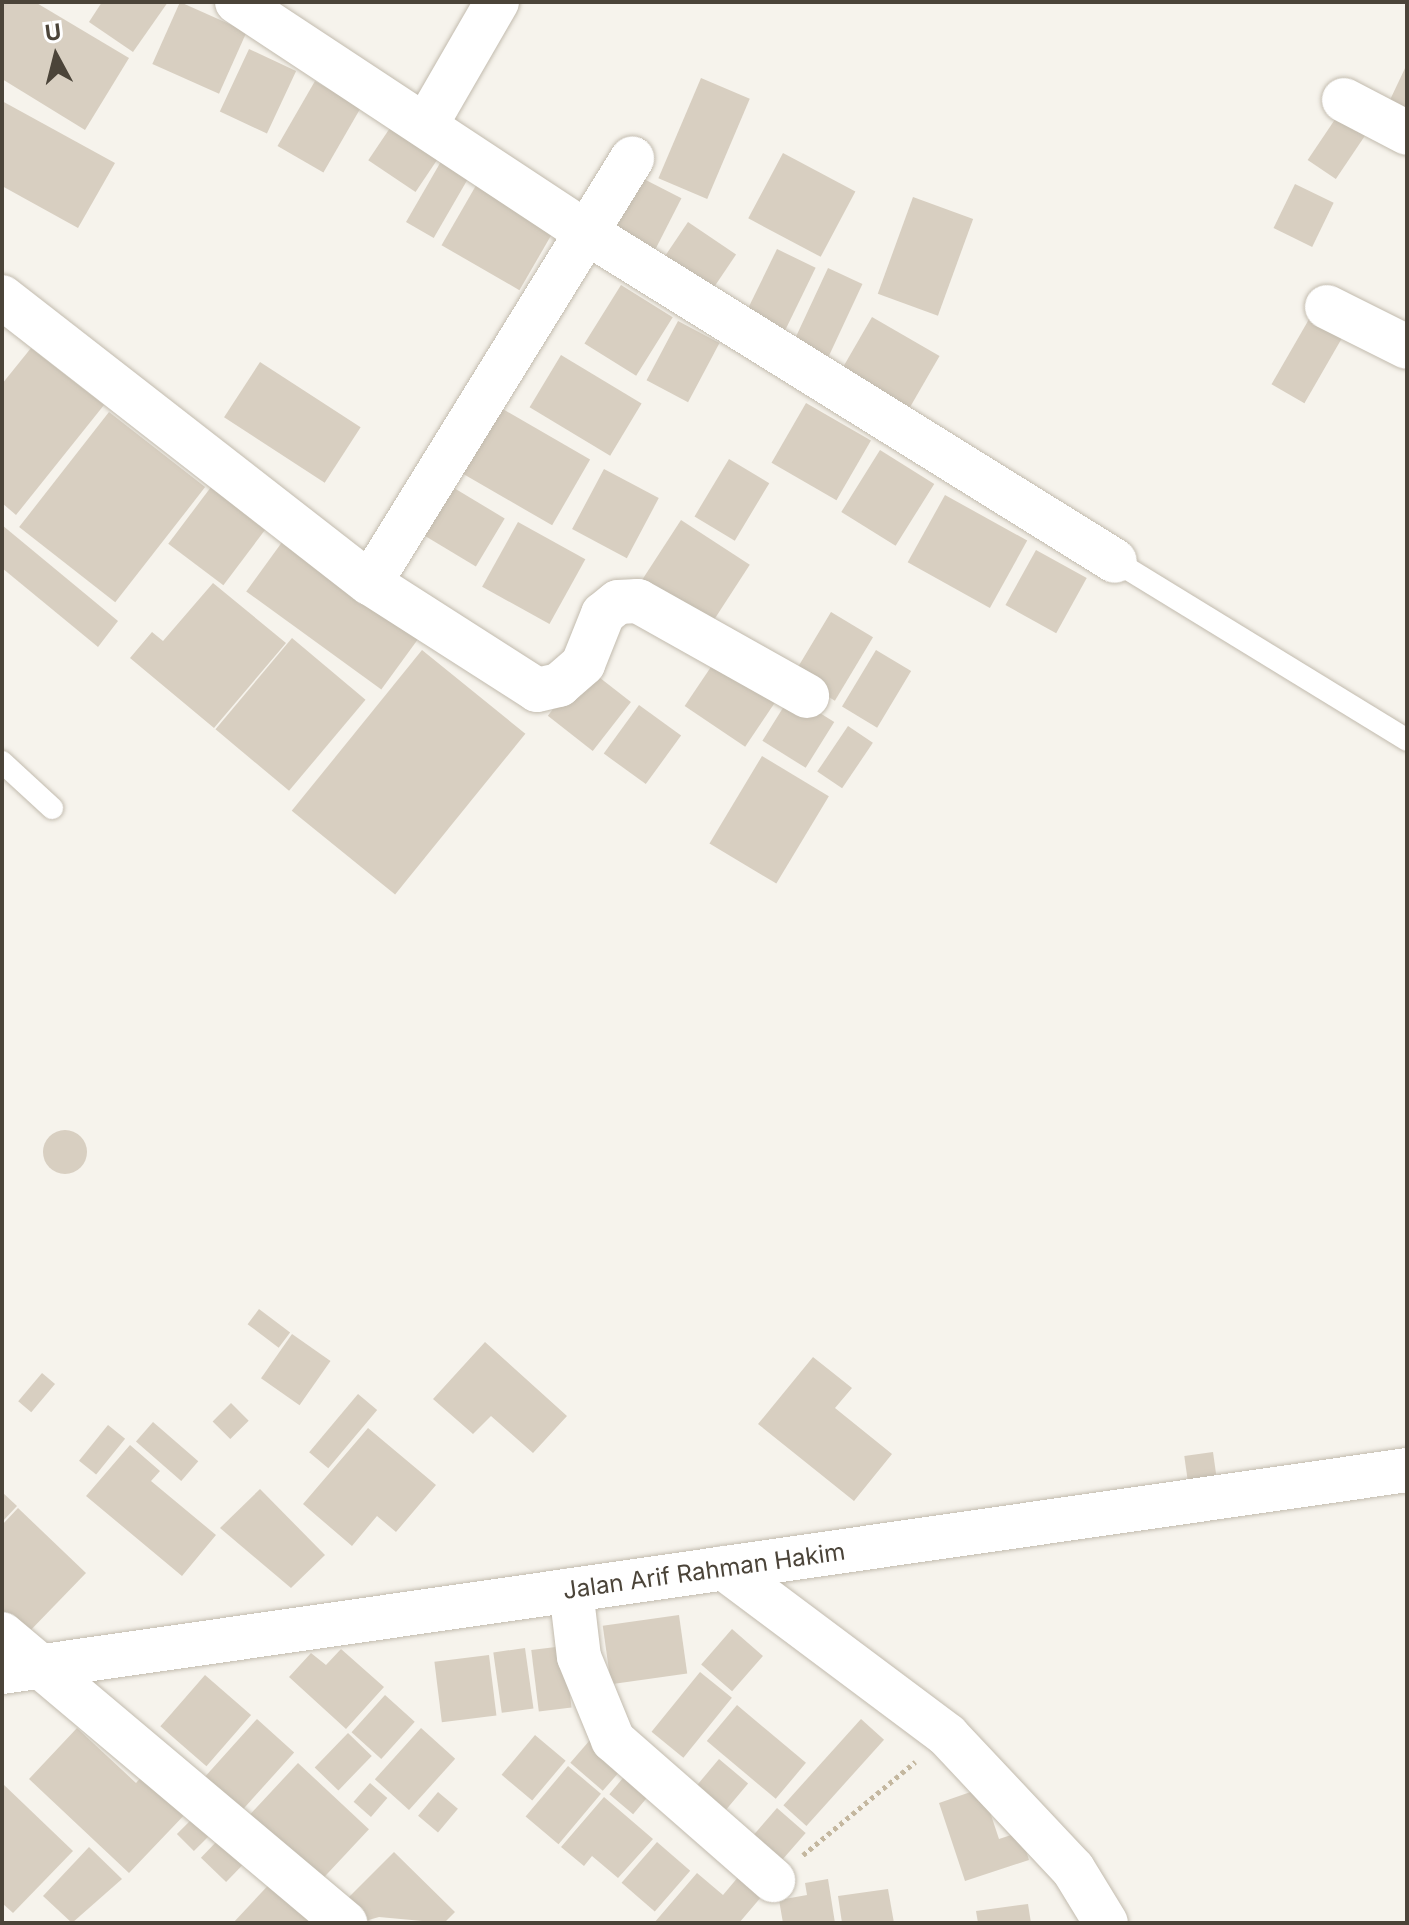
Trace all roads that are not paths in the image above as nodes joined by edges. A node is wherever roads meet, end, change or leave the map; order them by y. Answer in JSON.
{"nodes":[{"id":1,"x":237,"y":2,"type":"edge"},
{"id":2,"x":497,"y":2,"type":"edge"},
{"id":3,"x":1344,"y":100,"type":"dead end"},
{"id":4,"x":427,"y":123,"type":"junction"},
{"id":5,"x":1407,"y":133,"type":"edge"},
{"id":6,"x":632,"y":158,"type":"dead end"},
{"id":7,"x":589,"y":234,"type":"junction"},
{"id":8,"x":2,"y":297,"type":"edge"},
{"id":9,"x":1327,"y":307,"type":"dead end"},
{"id":10,"x":1407,"y":347,"type":"edge"},
{"id":11,"x":1115,"y":561,"type":"joint"},
{"id":12,"x":370,"y":583,"type":"junction"},
{"id":13,"x":807,"y":696,"type":"dead end"},
{"id":14,"x":1407,"y":740,"type":"edge"},
{"id":15,"x":2,"y":762,"type":"edge"},
{"id":16,"x":52,"y":808,"type":"dead end"},
{"id":17,"x":1407,"y":1470,"type":"edge"},
{"id":18,"x":724,"y":1568,"type":"junction"},
{"id":19,"x":571,"y":1590,"type":"junction"},
{"id":20,"x":2,"y":1634,"type":"edge"},
{"id":21,"x":20,"y":1669,"type":"edge"},
{"id":22,"x":773,"y":1880,"type":"road end"},
{"id":23,"x":345,"y":1923,"type":"edge"},
{"id":24,"x":1106,"y":1923,"type":"edge"}],
"edges":[{"from":1,"to":4,"type":"street"},
{"from":2,"to":4,"type":"street"},
{"from":3,"to":5,"type":"street"},
{"from":4,"to":7,"type":"street"},
{"from":6,"to":7,"type":"street"},
{"from":7,"to":11,"type":"street"},
{"from":7,"to":12,"type":"street"},
{"from":8,"to":12,"type":"street"},
{"from":9,"to":10,"type":"street"},
{"from":11,"to":14,"type":"lane"},
{"from":12,"to":13,"type":"street"},
{"from":15,"to":16,"type":"lane"},
{"from":17,"to":18,"type":"street","name":"Jalan Arif Rahman Hakim"},
{"from":18,"to":19,"type":"street","name":"Jalan Arif Rahman Hakim"},
{"from":18,"to":24,"type":"street"},
{"from":19,"to":21,"type":"street","name":"Jalan Arif Rahman Hakim"},
{"from":19,"to":22,"type":"street"},
{"from":20,"to":21,"type":"street"},
{"from":21,"to":23,"type":"street"}]}
